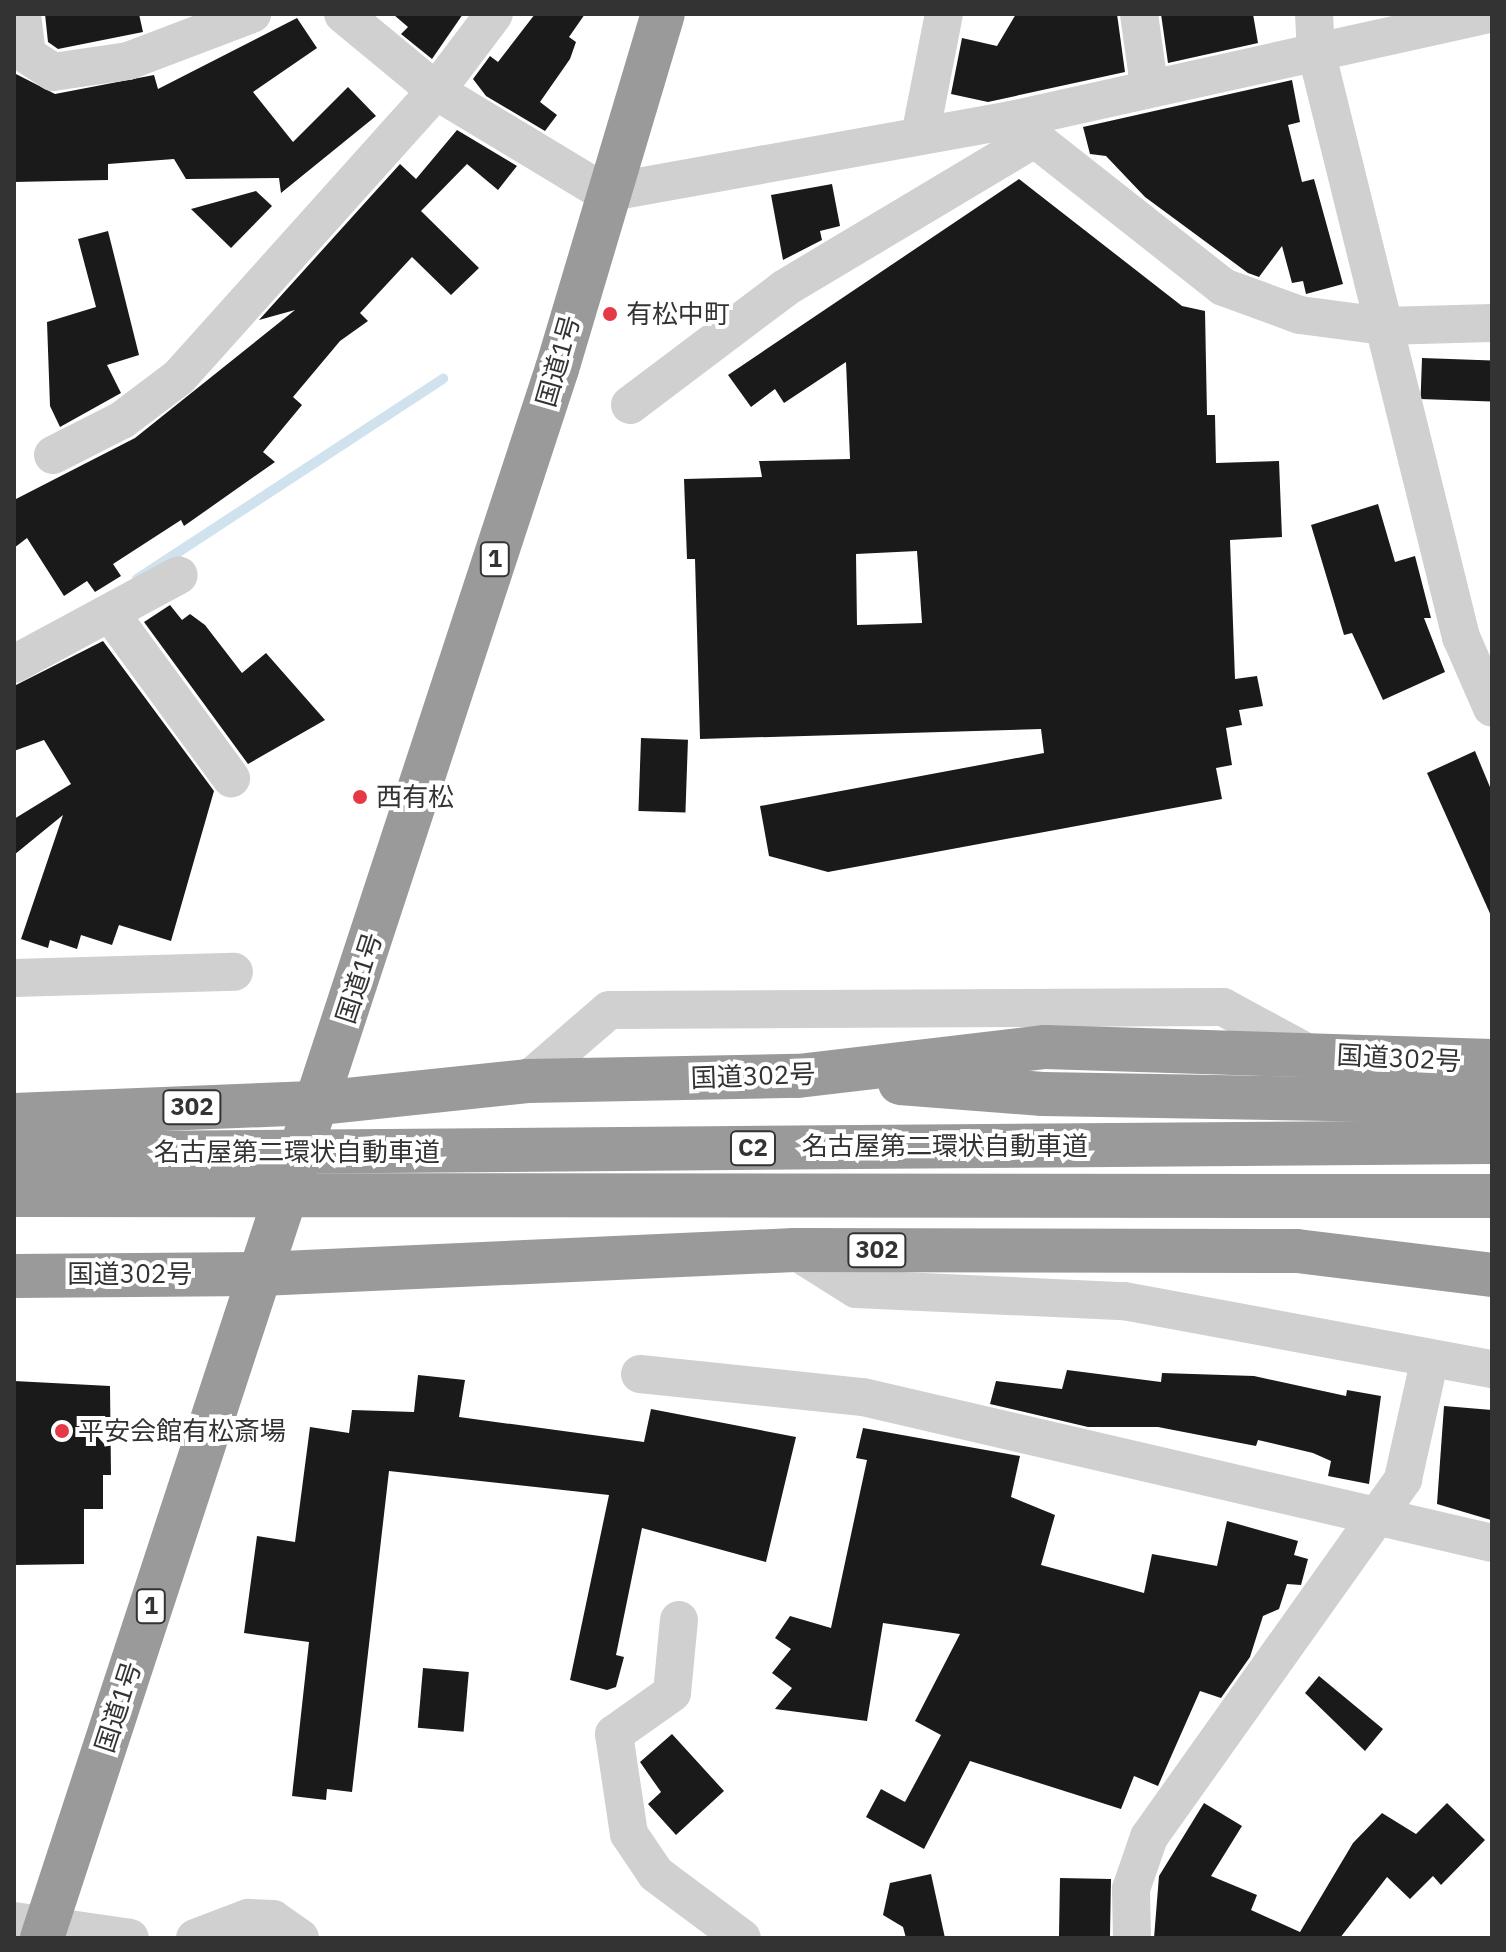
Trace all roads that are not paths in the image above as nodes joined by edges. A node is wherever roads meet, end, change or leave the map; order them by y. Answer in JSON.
{"nodes":[{"id":1,"x":22,"y":14,"type":"edge"},
{"id":2,"x":252,"y":14,"type":"edge"},
{"id":3,"x":343,"y":14,"type":"edge"},
{"id":4,"x":494,"y":14,"type":"edge"},
{"id":5,"x":663,"y":14,"type":"edge"},
{"id":6,"x":944,"y":14,"type":"edge"},
{"id":7,"x":1139,"y":14,"type":"edge"},
{"id":8,"x":1489,"y":14,"type":"edge"},
{"id":9,"x":1315,"y":32,"type":"edge"},
{"id":10,"x":1149,"y":85,"type":"junction"},
{"id":11,"x":436,"y":91,"type":"junction"},
{"id":12,"x":1022,"y":129,"type":"junction"},
{"id":13,"x":920,"y":136,"type":"junction"},
{"id":14,"x":605,"y":193,"type":"junction"},
{"id":15,"x":1492,"y":323,"type":"edge"},
{"id":16,"x":1383,"y":326,"type":"junction"},
{"id":17,"x":630,"y":405,"type":"dead end"},
{"id":18,"x":53,"y":455,"type":"dead end"},
{"id":19,"x":179,"y":575,"type":"dead end"},
{"id":20,"x":113,"y":617,"type":"junction"},
{"id":21,"x":1477,"y":638,"type":"edge"},
{"id":22,"x":14,"y":664,"type":"edge"},
{"id":23,"x":1492,"y":708,"type":"edge"},
{"id":24,"x":231,"y":778,"type":"dead end"},
{"id":25,"x":234,"y":972,"type":"dead end"},
{"id":26,"x":14,"y":978,"type":"edge"},
{"id":27,"x":1308,"y":1053,"type":"junction"},
{"id":28,"x":1492,"y":1061,"type":"edge"},
{"id":29,"x":798,"y":1076,"type":"junction"},
{"id":30,"x":527,"y":1081,"type":"junction"},
{"id":31,"x":1492,"y":1102,"type":"edge"},
{"id":32,"x":319,"y":1103,"type":"junction"},
{"id":33,"x":14,"y":1115,"type":"edge"},
{"id":34,"x":1492,"y":1142,"type":"edge"},
{"id":35,"x":14,"y":1154,"type":"edge"},
{"id":36,"x":14,"y":1195,"type":"edge"},
{"id":37,"x":1492,"y":1196,"type":"edge"},
{"id":38,"x":794,"y":1250,"type":"junction"},
{"id":39,"x":1297,"y":1251,"type":"junction"},
{"id":40,"x":1492,"y":1253,"type":"edge"},
{"id":41,"x":261,"y":1274,"type":"junction"},
{"id":42,"x":1492,"y":1275,"type":"edge"},
{"id":43,"x":20,"y":1276,"type":"edge"},
{"id":44,"x":1430,"y":1358,"type":"junction"},
{"id":45,"x":1492,"y":1369,"type":"edge"},
{"id":46,"x":640,"y":1374,"type":"dead end"},
{"id":47,"x":1380,"y":1514,"type":"junction"},
{"id":48,"x":1492,"y":1543,"type":"edge"},
{"id":49,"x":679,"y":1620,"type":"dead end"},
{"id":50,"x":40,"y":1932,"type":"edge"},
{"id":51,"x":130,"y":1938,"type":"edge"},
{"id":52,"x":195,"y":1938,"type":"edge"},
{"id":53,"x":300,"y":1938,"type":"edge"},
{"id":54,"x":742,"y":1938,"type":"edge"},
{"id":55,"x":1132,"y":1938,"type":"edge"}],
"edges":[{"from":1,"to":2,"type":"street"},
{"from":3,"to":11,"type":"street"},
{"from":4,"to":11,"type":"street"},
{"from":5,"to":14,"type":"highway","name":"国道1号","number":"1"},
{"from":6,"to":13,"type":"street"},
{"from":7,"to":10,"type":"street"},
{"from":8,"to":9,"type":"street"},
{"from":9,"to":10,"type":"street"},
{"from":9,"to":16,"type":"street"},
{"from":10,"to":12,"type":"street"},
{"from":11,"to":14,"type":"street"},
{"from":11,"to":18,"type":"street"},
{"from":12,"to":13,"type":"street"},
{"from":12,"to":16,"type":"street"},
{"from":12,"to":17,"type":"street"},
{"from":13,"to":14,"type":"street"},
{"from":14,"to":32,"type":"highway","name":"国道1号","number":"1"},
{"from":15,"to":16,"type":"street"},
{"from":16,"to":21,"type":"street"},
{"from":19,"to":20,"type":"street"},
{"from":20,"to":22,"type":"street"},
{"from":20,"to":24,"type":"street"},
{"from":21,"to":23,"type":"street"},
{"from":25,"to":26,"type":"street"},
{"from":27,"to":28,"type":"highway","name":"国道302号","number":"302"},
{"from":27,"to":29,"type":"highway","name":"国道302号","number":"302"},
{"from":27,"to":30,"type":"street"},
{"from":29,"to":30,"type":"highway","name":"国道302号","number":"302"},
{"from":29,"to":31,"type":"highway"},
{"from":30,"to":32,"type":"highway","name":"国道302号","number":"302"},
{"from":32,"to":33,"type":"highway","name":"国道302号","number":"302"},
{"from":32,"to":41,"type":"highway","name":"国道1号","number":"1"},
{"from":34,"to":35,"type":"highway","name":"名古屋第二環状自動車道","number":"C2","bridge":true},
{"from":36,"to":37,"type":"highway","name":"名古屋第二環状自動車道","number":"C2","bridge":true},
{"from":38,"to":39,"type":"highway","name":"国道302号","number":"302"},
{"from":38,"to":41,"type":"highway","name":"国道302号","number":"302"},
{"from":38,"to":44,"type":"street"},
{"from":39,"to":40,"type":"highway"},
{"from":39,"to":42,"type":"highway","name":"国道302号","number":"302"},
{"from":41,"to":43,"type":"highway","name":"国道302号","number":"302"},
{"from":41,"to":50,"type":"highway","name":"国道1号","number":"1"},
{"from":44,"to":45,"type":"street"},
{"from":44,"to":47,"type":"street"},
{"from":46,"to":47,"type":"street"},
{"from":47,"to":48,"type":"street"},
{"from":47,"to":55,"type":"street"},
{"from":49,"to":54,"type":"street"},
{"from":50,"to":51,"type":"street"},
{"from":52,"to":53,"type":"street"}]}
